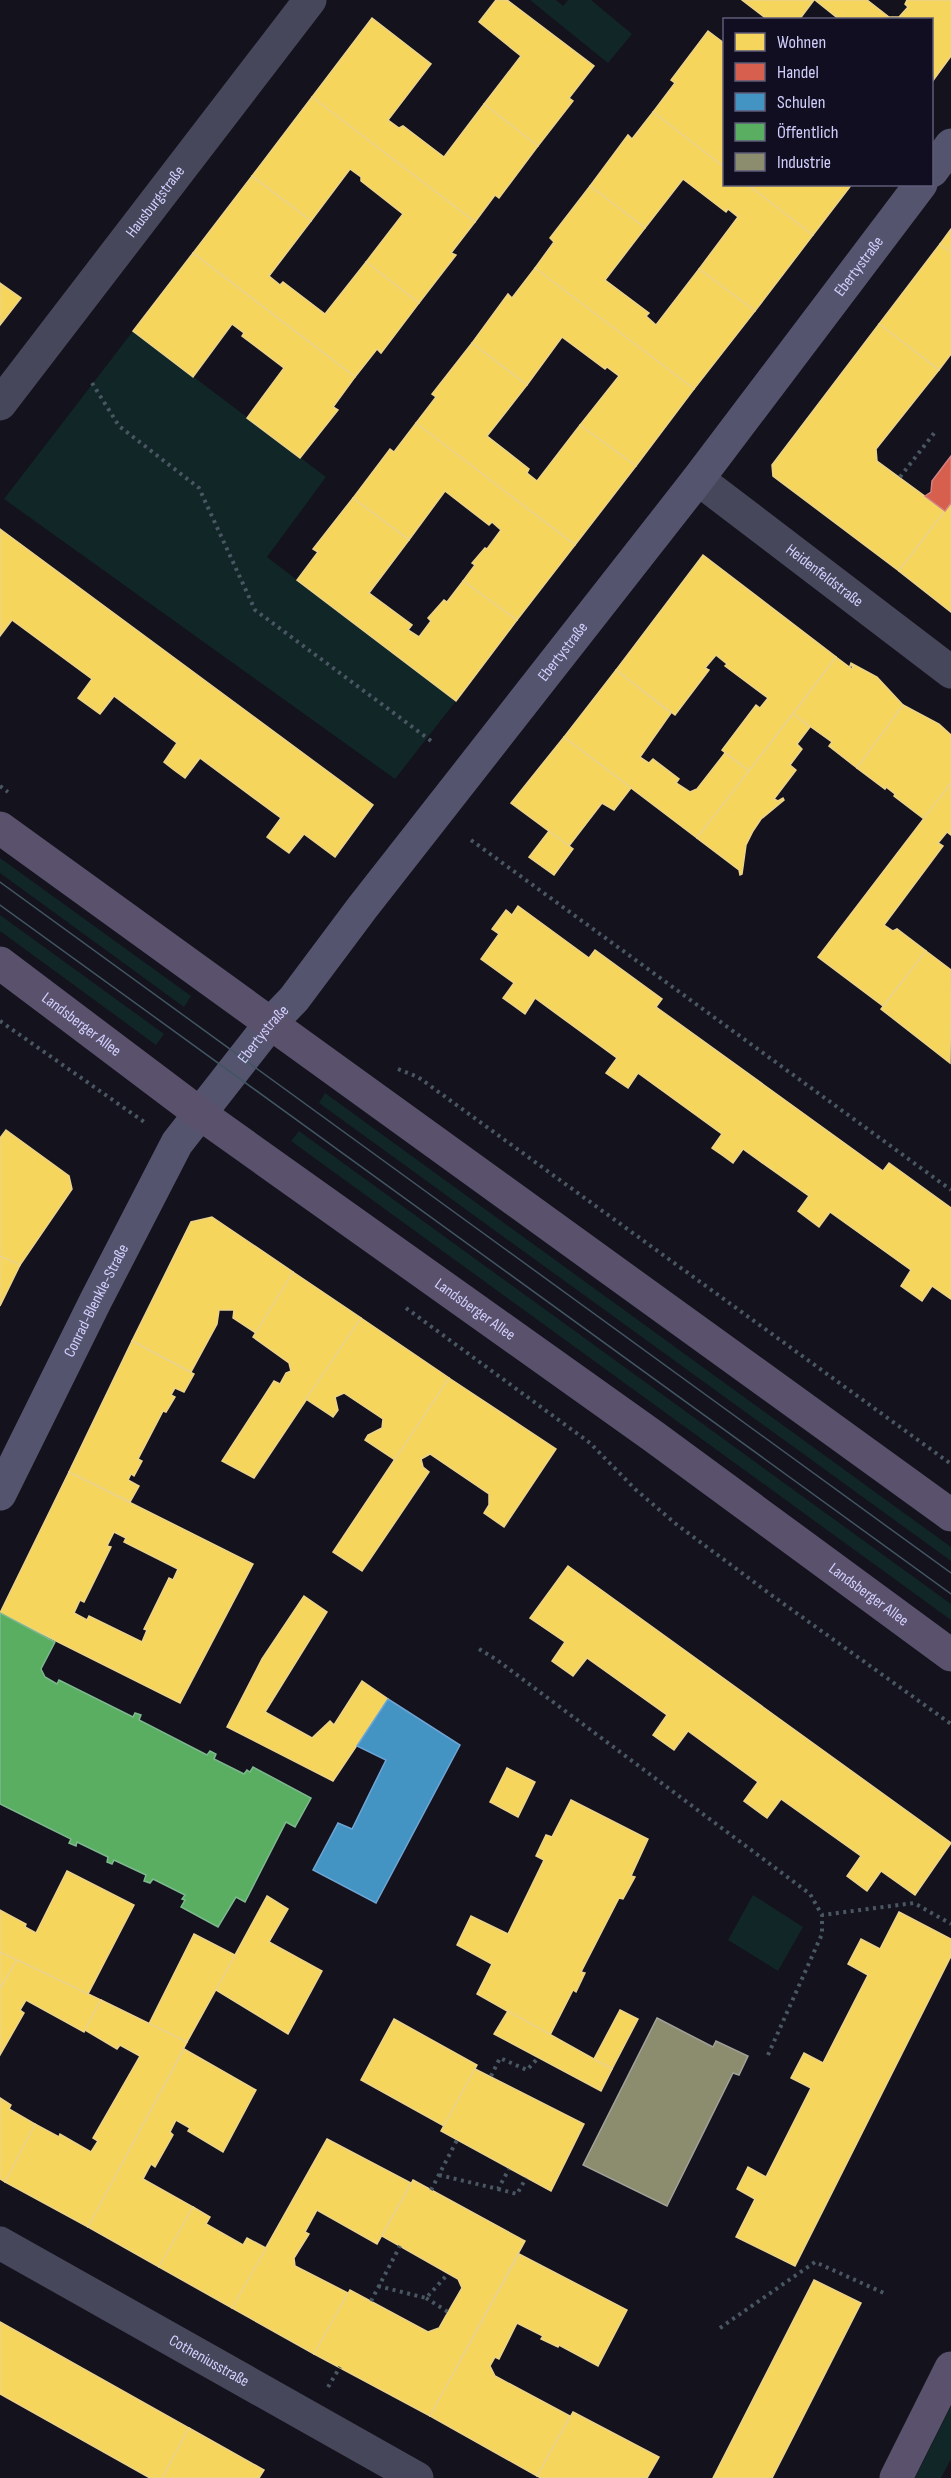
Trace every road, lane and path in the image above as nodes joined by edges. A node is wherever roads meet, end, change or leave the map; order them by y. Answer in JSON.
{"nodes":[{"id":1,"x":310,"y":0,"type":"edge"},
{"id":2,"x":951,"y":145,"type":"edge"},
{"id":3,"x":933,"y":170,"type":"edge"},
{"id":4,"x":919,"y":186,"type":"edge"},
{"id":5,"x":92,"y":383,"type":"dead end"},
{"id":6,"x":0,"y":404,"type":"edge"},
{"id":7,"x":935,"y":432,"type":"dead end"},
{"id":8,"x":900,"y":477,"type":"dead end"},
{"id":9,"x":699,"y":479,"type":"junction"},
{"id":10,"x":951,"y":672,"type":"edge"},
{"id":11,"x":434,"y":742,"type":"dead end"},
{"id":12,"x":0,"y":828,"type":"edge"},
{"id":13,"x":471,"y":840,"type":"dead end"},
{"id":14,"x":0,"y":963,"type":"edge"},
{"id":15,"x":0,"y":1021,"type":"edge"},
{"id":16,"x":270,"y":1024,"type":"junction"},
{"id":17,"x":396,"y":1068,"type":"dead end"},
{"id":18,"x":113,"y":1101,"type":"dead end"},
{"id":19,"x":199,"y":1113,"type":"junction"},
{"id":20,"x":951,"y":1190,"type":"edge"},
{"id":21,"x":396,"y":1301,"type":"dead end"},
{"id":22,"x":951,"y":1464,"type":"edge"},
{"id":23,"x":0,"y":1494,"type":"edge"},
{"id":24,"x":951,"y":1515,"type":"edge"},
{"id":25,"x":480,"y":1649,"type":"dead end"},
{"id":26,"x":951,"y":1655,"type":"edge"},
{"id":27,"x":951,"y":1724,"type":"edge"},
{"id":28,"x":822,"y":1915,"type":"junction"},
{"id":29,"x":951,"y":1924,"type":"edge"},
{"id":30,"x":768,"y":2055,"type":"dead end"},
{"id":31,"x":538,"y":2058,"type":"dead end"},
{"id":32,"x":491,"y":2076,"type":"dead end"},
{"id":33,"x":457,"y":2140,"type":"dead end"},
{"id":34,"x":509,"y":2169,"type":"dead end"},
{"id":35,"x":439,"y":2175,"type":"junction"},
{"id":36,"x":526,"y":2178,"type":"dead end"},
{"id":37,"x":498,"y":2189,"type":"junction"},
{"id":38,"x":431,"y":2190,"type":"dead end"},
{"id":39,"x":0,"y":2243,"type":"edge"},
{"id":40,"x":400,"y":2246,"type":"dead end"},
{"id":41,"x":448,"y":2274,"type":"dead end"},
{"id":42,"x":378,"y":2286,"type":"junction"},
{"id":43,"x":886,"y":2294,"type":"dead end"},
{"id":44,"x":426,"y":2298,"type":"junction"},
{"id":45,"x":371,"y":2301,"type":"dead end"},
{"id":46,"x":448,"y":2312,"type":"dead end"},
{"id":47,"x":720,"y":2328,"type":"dead end"},
{"id":48,"x":951,"y":2368,"type":"edge"},
{"id":49,"x":417,"y":2478,"type":"edge"},
{"id":50,"x":896,"y":2478,"type":"edge"}],
"edges":[{"from":1,"to":6,"type":"street","name":"Hausburgstraße"},
{"from":2,"to":3,"type":"street"},
{"from":4,"to":9,"type":"street","name":"Ebertystraße"},
{"from":5,"to":11,"type":"path"},
{"from":7,"to":8,"type":"path"},
{"from":9,"to":10,"type":"street","name":"Heidenfeldstraße"},
{"from":9,"to":16,"type":"street","name":"Ebertystraße"},
{"from":12,"to":16,"type":"main road"},
{"from":13,"to":20,"type":"path"},
{"from":14,"to":19,"type":"main road","name":"Landsberger Allee"},
{"from":15,"to":18,"type":"path"},
{"from":16,"to":19,"type":"street","name":"Ebertystraße"},
{"from":16,"to":24,"type":"main road"},
{"from":17,"to":22,"type":"path"},
{"from":19,"to":23,"type":"street","name":"Conrad-Blenkle-Straße"},
{"from":19,"to":26,"type":"main road","name":"Landsberger Allee"},
{"from":21,"to":27,"type":"path"},
{"from":25,"to":28,"type":"path"},
{"from":28,"to":29,"type":"path"},
{"from":28,"to":30,"type":"path"},
{"from":31,"to":32,"type":"path"},
{"from":33,"to":35,"type":"path"},
{"from":34,"to":37,"type":"path"},
{"from":35,"to":37,"type":"path"},
{"from":35,"to":38,"type":"path"},
{"from":36,"to":37,"type":"path"},
{"from":39,"to":49,"type":"street","name":"Cotheniusstraße"},
{"from":40,"to":42,"type":"path"},
{"from":41,"to":44,"type":"path"},
{"from":42,"to":44,"type":"path"},
{"from":42,"to":45,"type":"path"},
{"from":43,"to":47,"type":"path"},
{"from":44,"to":46,"type":"path"},
{"from":48,"to":50,"type":"main road"}]}
